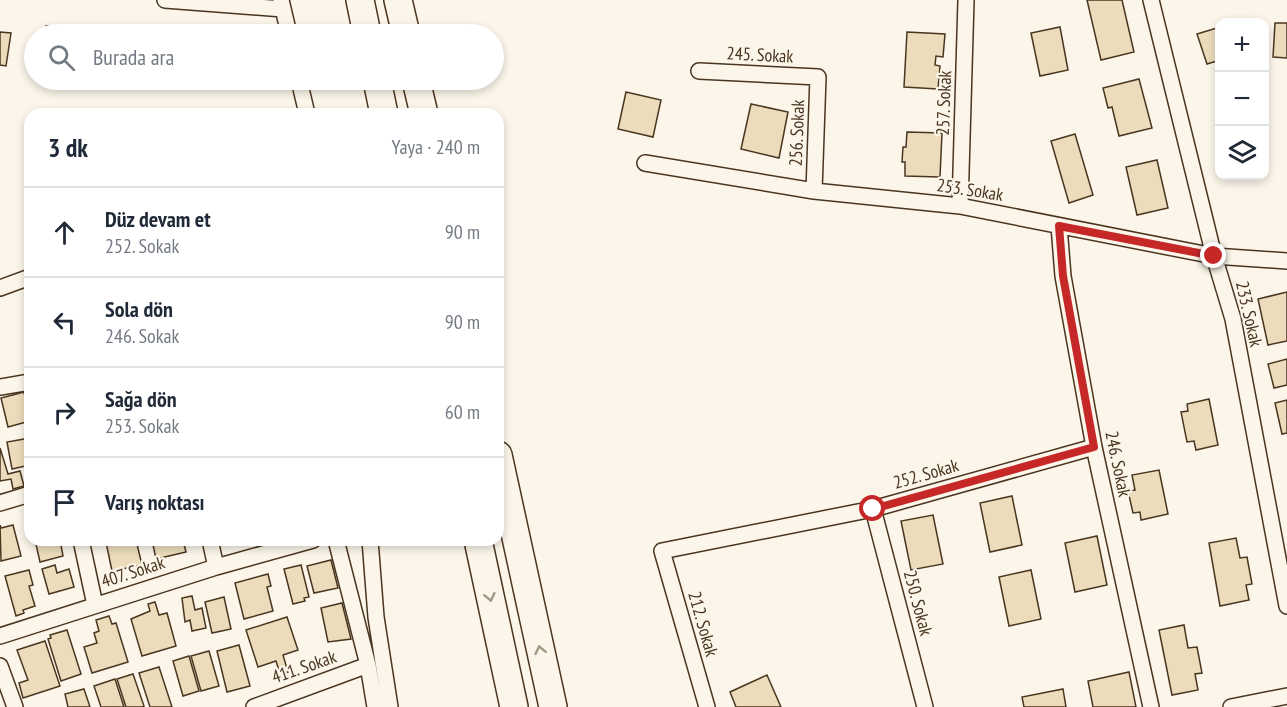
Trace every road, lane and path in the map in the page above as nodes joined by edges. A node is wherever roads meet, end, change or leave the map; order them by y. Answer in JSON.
{"nodes":[{"id":1,"x":165,"y":0,"type":"edge"},
{"id":2,"x":360,"y":0,"type":"edge"},
{"id":3,"x":398,"y":0,"type":"edge"},
{"id":4,"x":966,"y":0,"type":"edge"},
{"id":5,"x":1151,"y":0,"type":"edge"},
{"id":6,"x":282,"y":5,"type":"edge"},
{"id":7,"x":287,"y":24,"type":"edge"},
{"id":8,"x":365,"y":24,"type":"edge"},
{"id":9,"x":404,"y":24,"type":"edge"},
{"id":10,"x":699,"y":71,"type":"dead end"},
{"id":11,"x":819,"y":77,"type":"joint"},
{"id":12,"x":301,"y":90,"type":"edge"},
{"id":13,"x":379,"y":90,"type":"edge"},
{"id":14,"x":418,"y":90,"type":"edge"},
{"id":15,"x":306,"y":108,"type":"edge"},
{"id":16,"x":383,"y":108,"type":"edge"},
{"id":17,"x":423,"y":108,"type":"edge"},
{"id":18,"x":645,"y":163,"type":"dead end"},
{"id":19,"x":814,"y":191,"type":"junction"},
{"id":20,"x":960,"y":207,"type":"junction"},
{"id":21,"x":1059,"y":226,"type":"junction"},
{"id":22,"x":1214,"y":256,"type":"junction"},
{"id":23,"x":1287,"y":261,"type":"edge"},
{"id":24,"x":24,"y":279,"type":"edge"},
{"id":25,"x":0,"y":288,"type":"edge"},
{"id":26,"x":24,"y":383,"type":"edge"},
{"id":27,"x":0,"y":387,"type":"edge"},
{"id":28,"x":1094,"y":447,"type":"junction"},
{"id":29,"x":504,"y":482,"type":"edge"},
{"id":30,"x":24,"y":496,"type":"edge"},
{"id":31,"x":0,"y":503,"type":"edge"},
{"id":32,"x":873,"y":509,"type":"junction"},
{"id":33,"x":82,"y":546,"type":"edge"},
{"id":34,"x":211,"y":546,"type":"edge"},
{"id":35,"x":291,"y":546,"type":"edge"},
{"id":36,"x":338,"y":546,"type":"edge"},
{"id":37,"x":370,"y":546,"type":"edge"},
{"id":38,"x":479,"y":546,"type":"edge"},
{"id":39,"x":662,"y":551,"type":"joint"},
{"id":40,"x":216,"y":567,"type":"junction"},
{"id":41,"x":95,"y":605,"type":"junction"},
{"id":42,"x":1287,"y":606,"type":"edge"},
{"id":43,"x":0,"y":636,"type":"edge"},
{"id":44,"x":368,"y":665,"type":"junction"},
{"id":45,"x":0,"y":666,"type":"edge"},
{"id":46,"x":1287,"y":696,"type":"edge"},
{"id":47,"x":255,"y":706,"type":"edge"},
{"id":48,"x":15,"y":707,"type":"edge"},
{"id":49,"x":375,"y":707,"type":"edge"},
{"id":50,"x":390,"y":707,"type":"edge"},
{"id":51,"x":514,"y":707,"type":"edge"},
{"id":52,"x":553,"y":707,"type":"edge"},
{"id":53,"x":707,"y":707,"type":"edge"},
{"id":54,"x":925,"y":707,"type":"edge"},
{"id":55,"x":1151,"y":707,"type":"edge"},
{"id":56,"x":1231,"y":707,"type":"edge"}],
"edges":[{"from":1,"to":6,"type":"street"},
{"from":2,"to":8,"type":"highway"},
{"from":3,"to":9,"type":"highway"},
{"from":4,"to":20,"type":"street","name":"257. Sokak"},
{"from":5,"to":22,"type":"street","name":"233. Sokak"},
{"from":6,"to":7,"type":"street"},
{"from":10,"to":11,"type":"street","name":"245. Sokak"},
{"from":11,"to":19,"type":"street","name":"256. Sokak"},
{"from":12,"to":15,"type":"street"},
{"from":13,"to":16,"type":"highway"},
{"from":14,"to":17,"type":"highway"},
{"from":18,"to":19,"type":"street","name":"253. Sokak"},
{"from":19,"to":20,"type":"street","name":"253. Sokak"},
{"from":20,"to":21,"type":"street","name":"253. Sokak"},
{"from":21,"to":22,"type":"street","name":"253. Sokak"},
{"from":21,"to":28,"type":"street","name":"246. Sokak"},
{"from":22,"to":23,"type":"street","name":"253. Sokak"},
{"from":22,"to":42,"type":"street","name":"233. Sokak"},
{"from":24,"to":25,"type":"street"},
{"from":26,"to":27,"type":"street"},
{"from":28,"to":32,"type":"street","name":"252. Sokak"},
{"from":28,"to":55,"type":"street","name":"246. Sokak"},
{"from":52,"to":29,"type":"highway","one_way":true},
{"from":30,"to":31,"type":"street"},
{"from":32,"to":39,"type":"street","name":"252. Sokak"},
{"from":32,"to":54,"type":"street","name":"250. Sokak"},
{"from":33,"to":41,"type":"street"},
{"from":34,"to":40,"type":"street"},
{"from":35,"to":40,"type":"street","name":"407. Sokak"},
{"from":36,"to":44,"type":"street"},
{"from":37,"to":50,"type":"street"},
{"from":38,"to":51,"type":"highway","one_way":true},
{"from":39,"to":53,"type":"street","name":"212. Sokak"},
{"from":40,"to":41,"type":"street","name":"407. Sokak"},
{"from":41,"to":43,"type":"street","name":"407. Sokak"},
{"from":44,"to":47,"type":"street","name":"411. Sokak"},
{"from":44,"to":49,"type":"street"},
{"from":45,"to":48,"type":"street"},
{"from":46,"to":56,"type":"street"}]}
